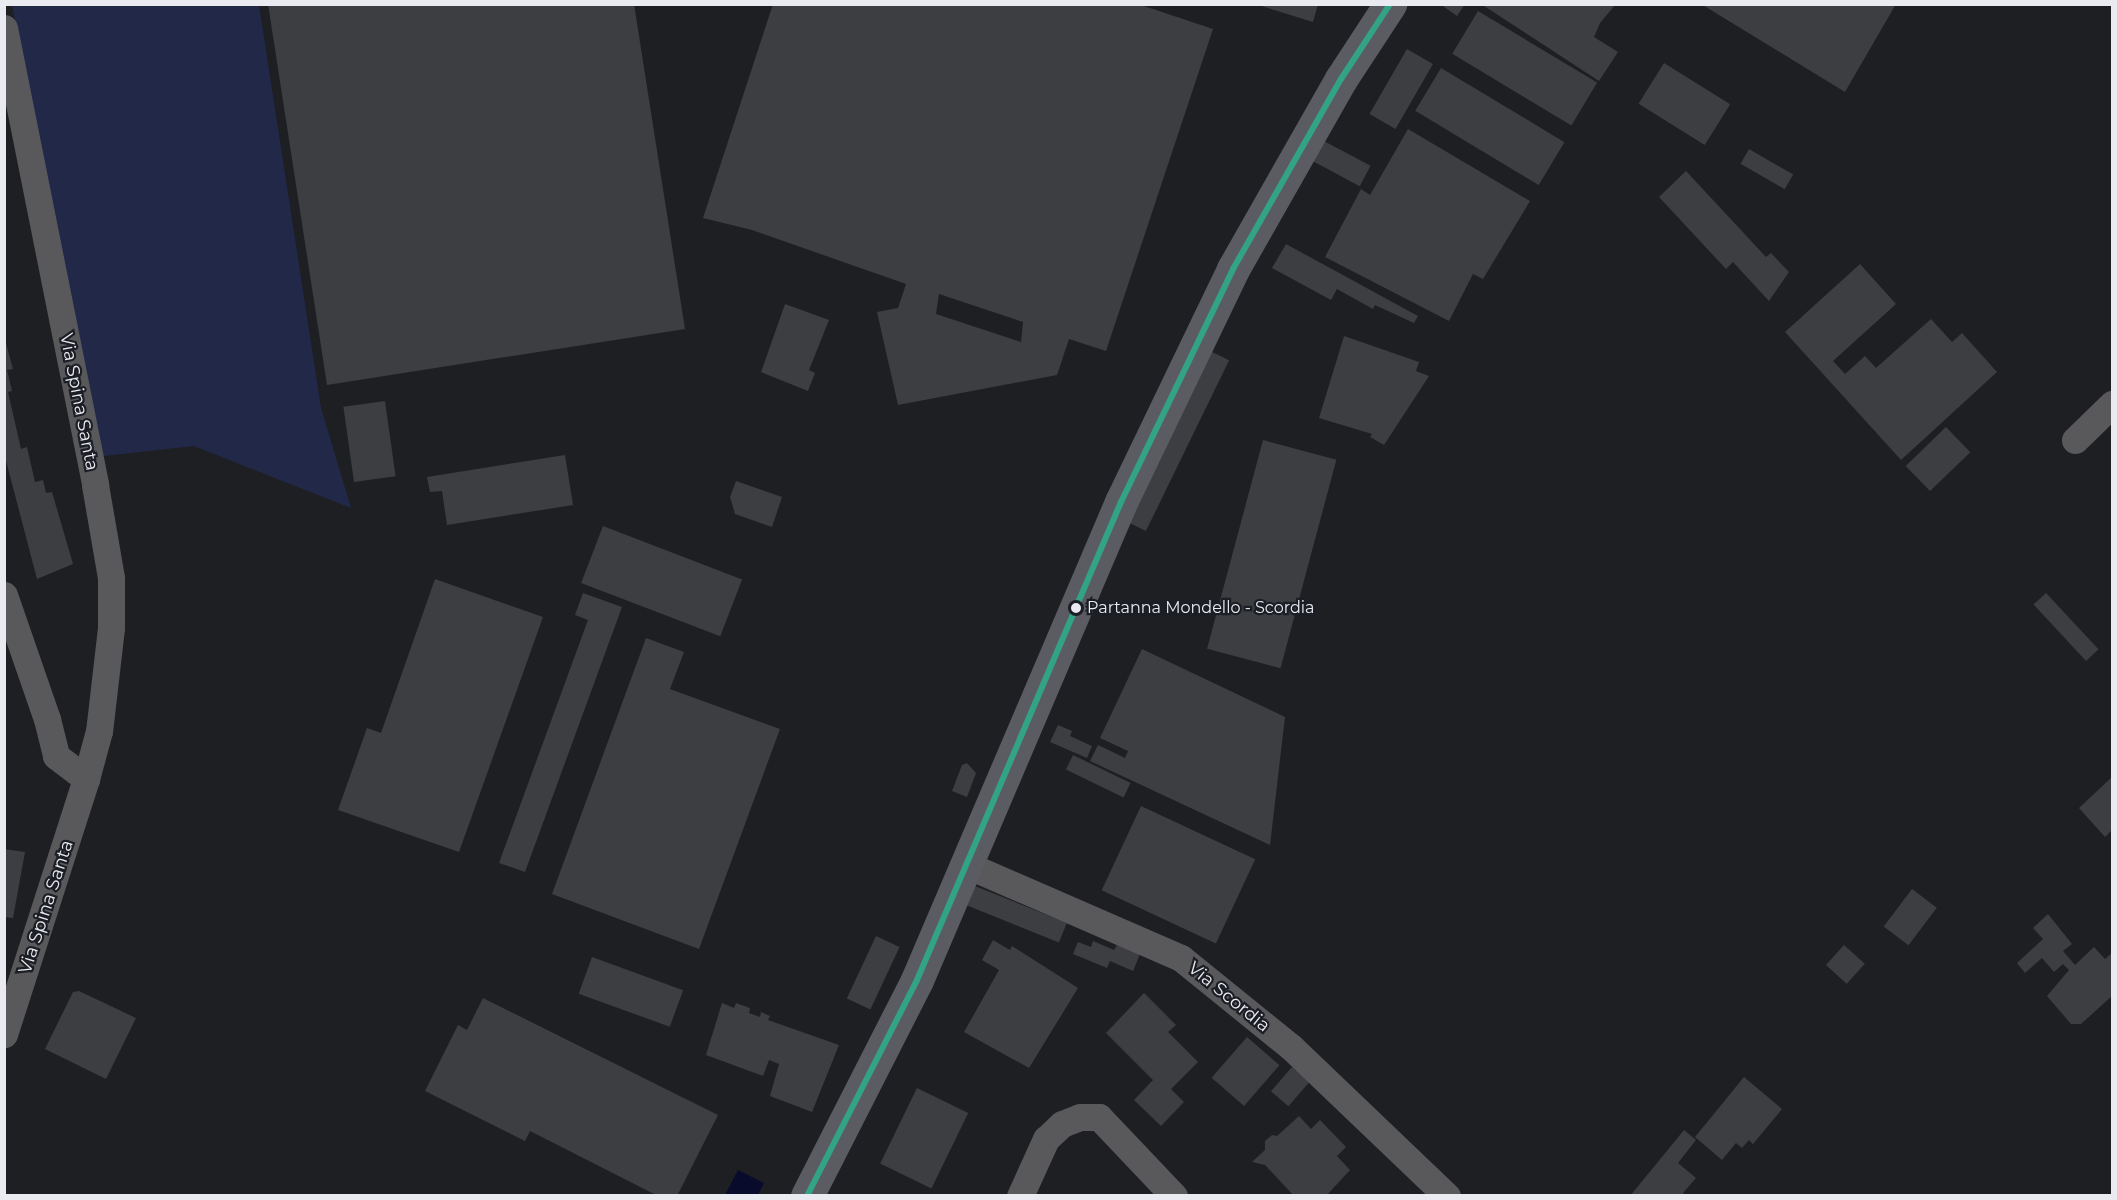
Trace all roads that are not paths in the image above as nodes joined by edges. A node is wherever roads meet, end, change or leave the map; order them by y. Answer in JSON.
{"nodes":[{"id":1,"x":1390,"y":4,"type":"edge"},
{"id":2,"x":4,"y":28,"type":"edge"},
{"id":3,"x":2112,"y":404,"type":"edge"},
{"id":4,"x":2075,"y":440,"type":"dead end"},
{"id":5,"x":4,"y":595,"type":"edge"},
{"id":6,"x":86,"y":779,"type":"junction"},
{"id":7,"x":967,"y":865,"type":"junction"},
{"id":8,"x":4,"y":1034,"type":"edge"},
{"id":9,"x":807,"y":1196,"type":"edge"},
{"id":10,"x":1020,"y":1196,"type":"edge"},
{"id":11,"x":1174,"y":1196,"type":"edge"},
{"id":12,"x":1446,"y":1196,"type":"edge"}],
"edges":[{"from":1,"to":7,"type":"main road"},
{"from":2,"to":6,"type":"street","name":"Via Spina Santa"},
{"from":3,"to":4,"type":"street"},
{"from":5,"to":6,"type":"street"},
{"from":6,"to":8,"type":"street","name":"Via Spina Santa"},
{"from":7,"to":9,"type":"main road"},
{"from":7,"to":12,"type":"street","name":"Via Scordia"},
{"from":10,"to":11,"type":"street"}]}
